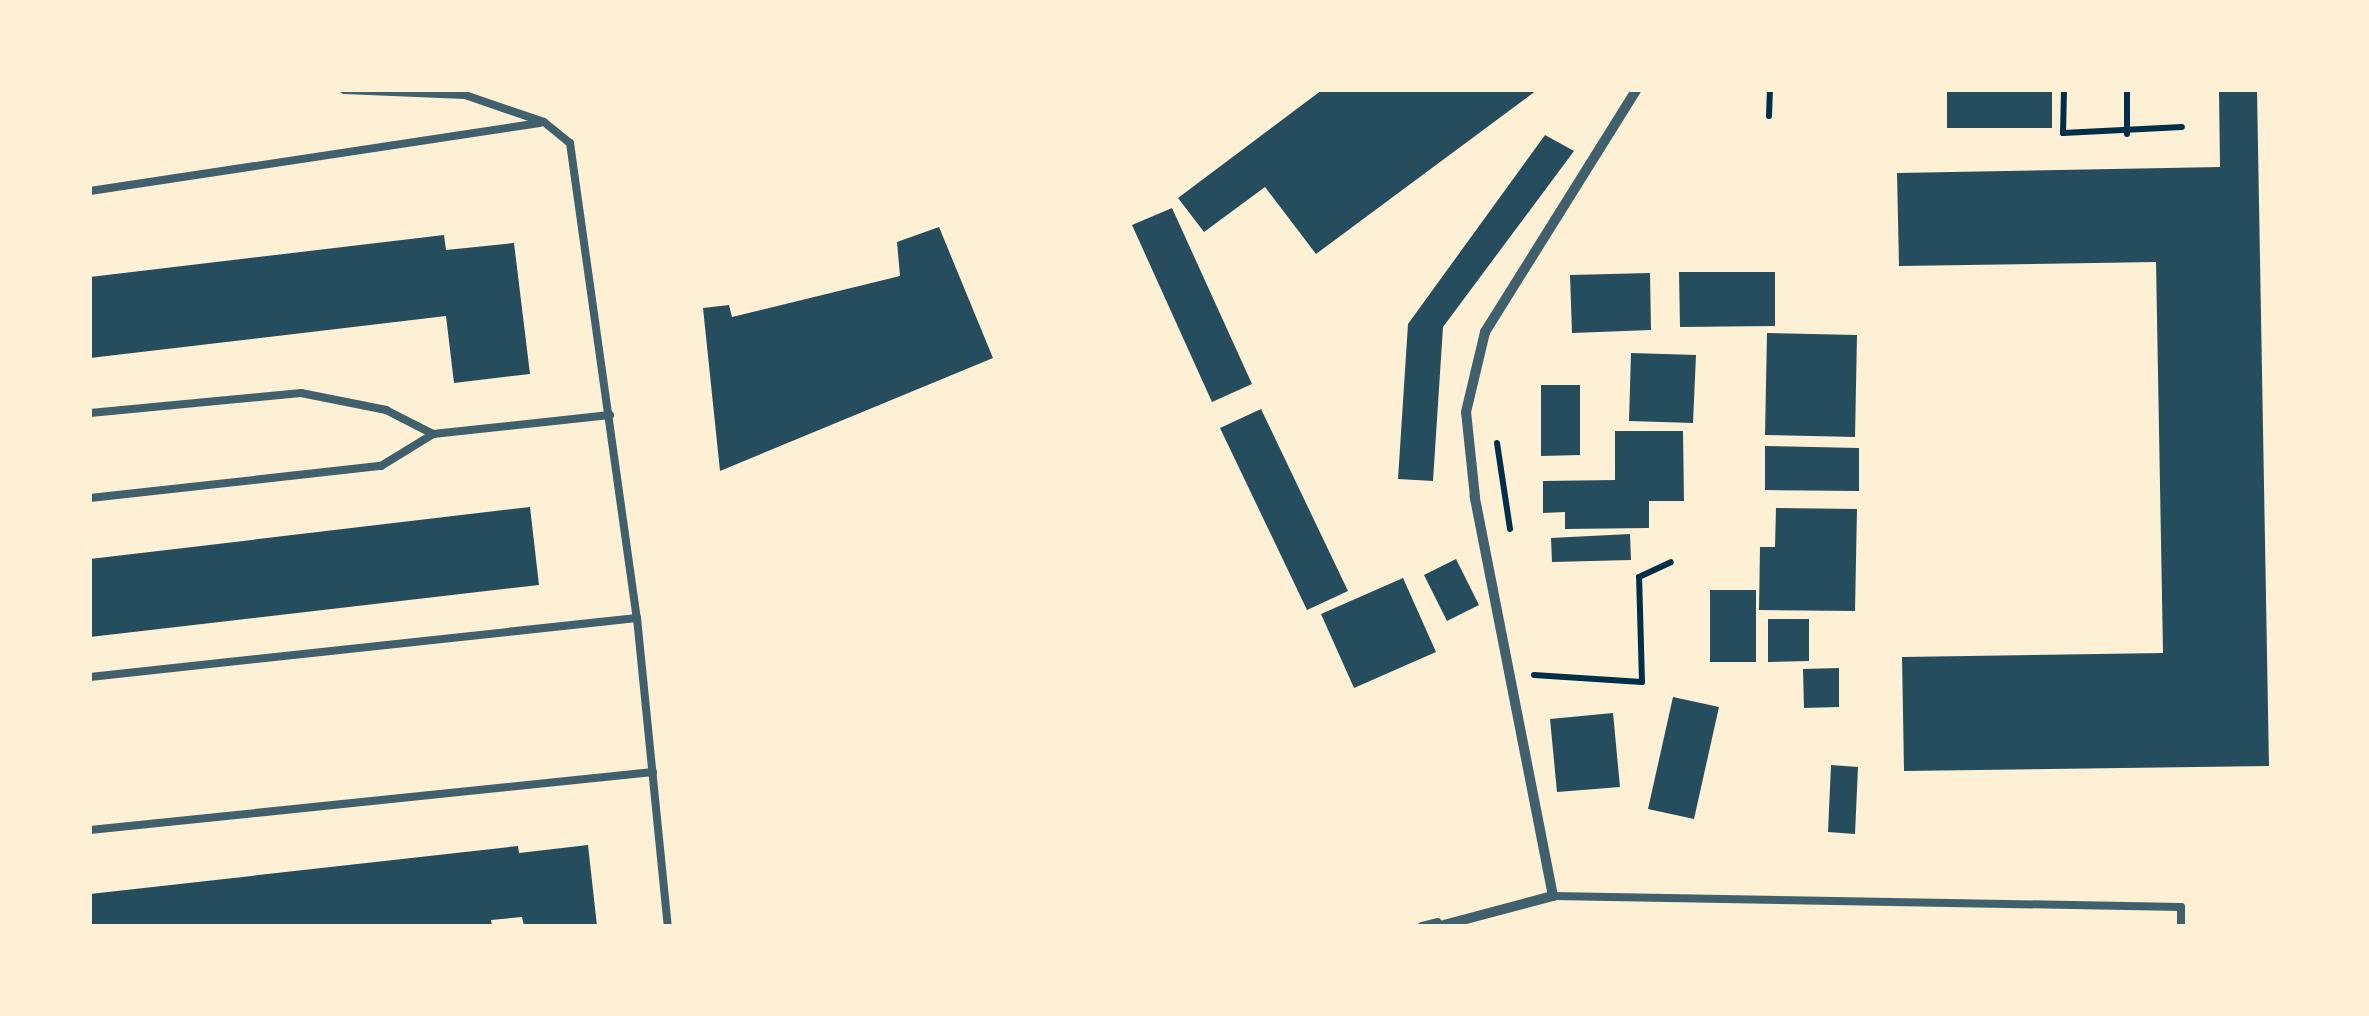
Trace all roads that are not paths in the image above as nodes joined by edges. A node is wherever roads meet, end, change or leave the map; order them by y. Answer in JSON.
{"nodes":[{"id":1,"x":344,"y":90,"type":"edge"},
{"id":2,"x":1636,"y":90,"type":"edge"},
{"id":3,"x":544,"y":122,"type":"junction"},
{"id":4,"x":90,"y":191,"type":"edge"},
{"id":5,"x":90,"y":413,"type":"edge"},
{"id":6,"x":610,"y":415,"type":"junction"},
{"id":7,"x":433,"y":434,"type":"junction"},
{"id":8,"x":90,"y":498,"type":"edge"},
{"id":9,"x":637,"y":618,"type":"junction"},
{"id":10,"x":90,"y":677,"type":"edge"},
{"id":11,"x":653,"y":772,"type":"junction"},
{"id":12,"x":90,"y":830,"type":"edge"},
{"id":13,"x":1553,"y":896,"type":"junction"},
{"id":14,"x":1439,"y":924,"type":"edge"},
{"id":15,"x":668,"y":926,"type":"edge"},
{"id":16,"x":1422,"y":926,"type":"edge"},
{"id":17,"x":2180,"y":926,"type":"edge"}],
"edges":[{"from":1,"to":3,"type":"lane"},
{"from":2,"to":13,"type":"street"},
{"from":3,"to":4,"type":"lane"},
{"from":3,"to":6,"type":"lane"},
{"from":5,"to":7,"type":"lane"},
{"from":6,"to":7,"type":"lane"},
{"from":6,"to":9,"type":"lane"},
{"from":7,"to":8,"type":"lane"},
{"from":9,"to":10,"type":"lane"},
{"from":9,"to":11,"type":"lane"},
{"from":11,"to":12,"type":"lane"},
{"from":11,"to":15,"type":"lane"},
{"from":13,"to":14,"type":"street"},
{"from":13,"to":17,"type":"lane"},
{"from":14,"to":16,"type":"lane"}]}
